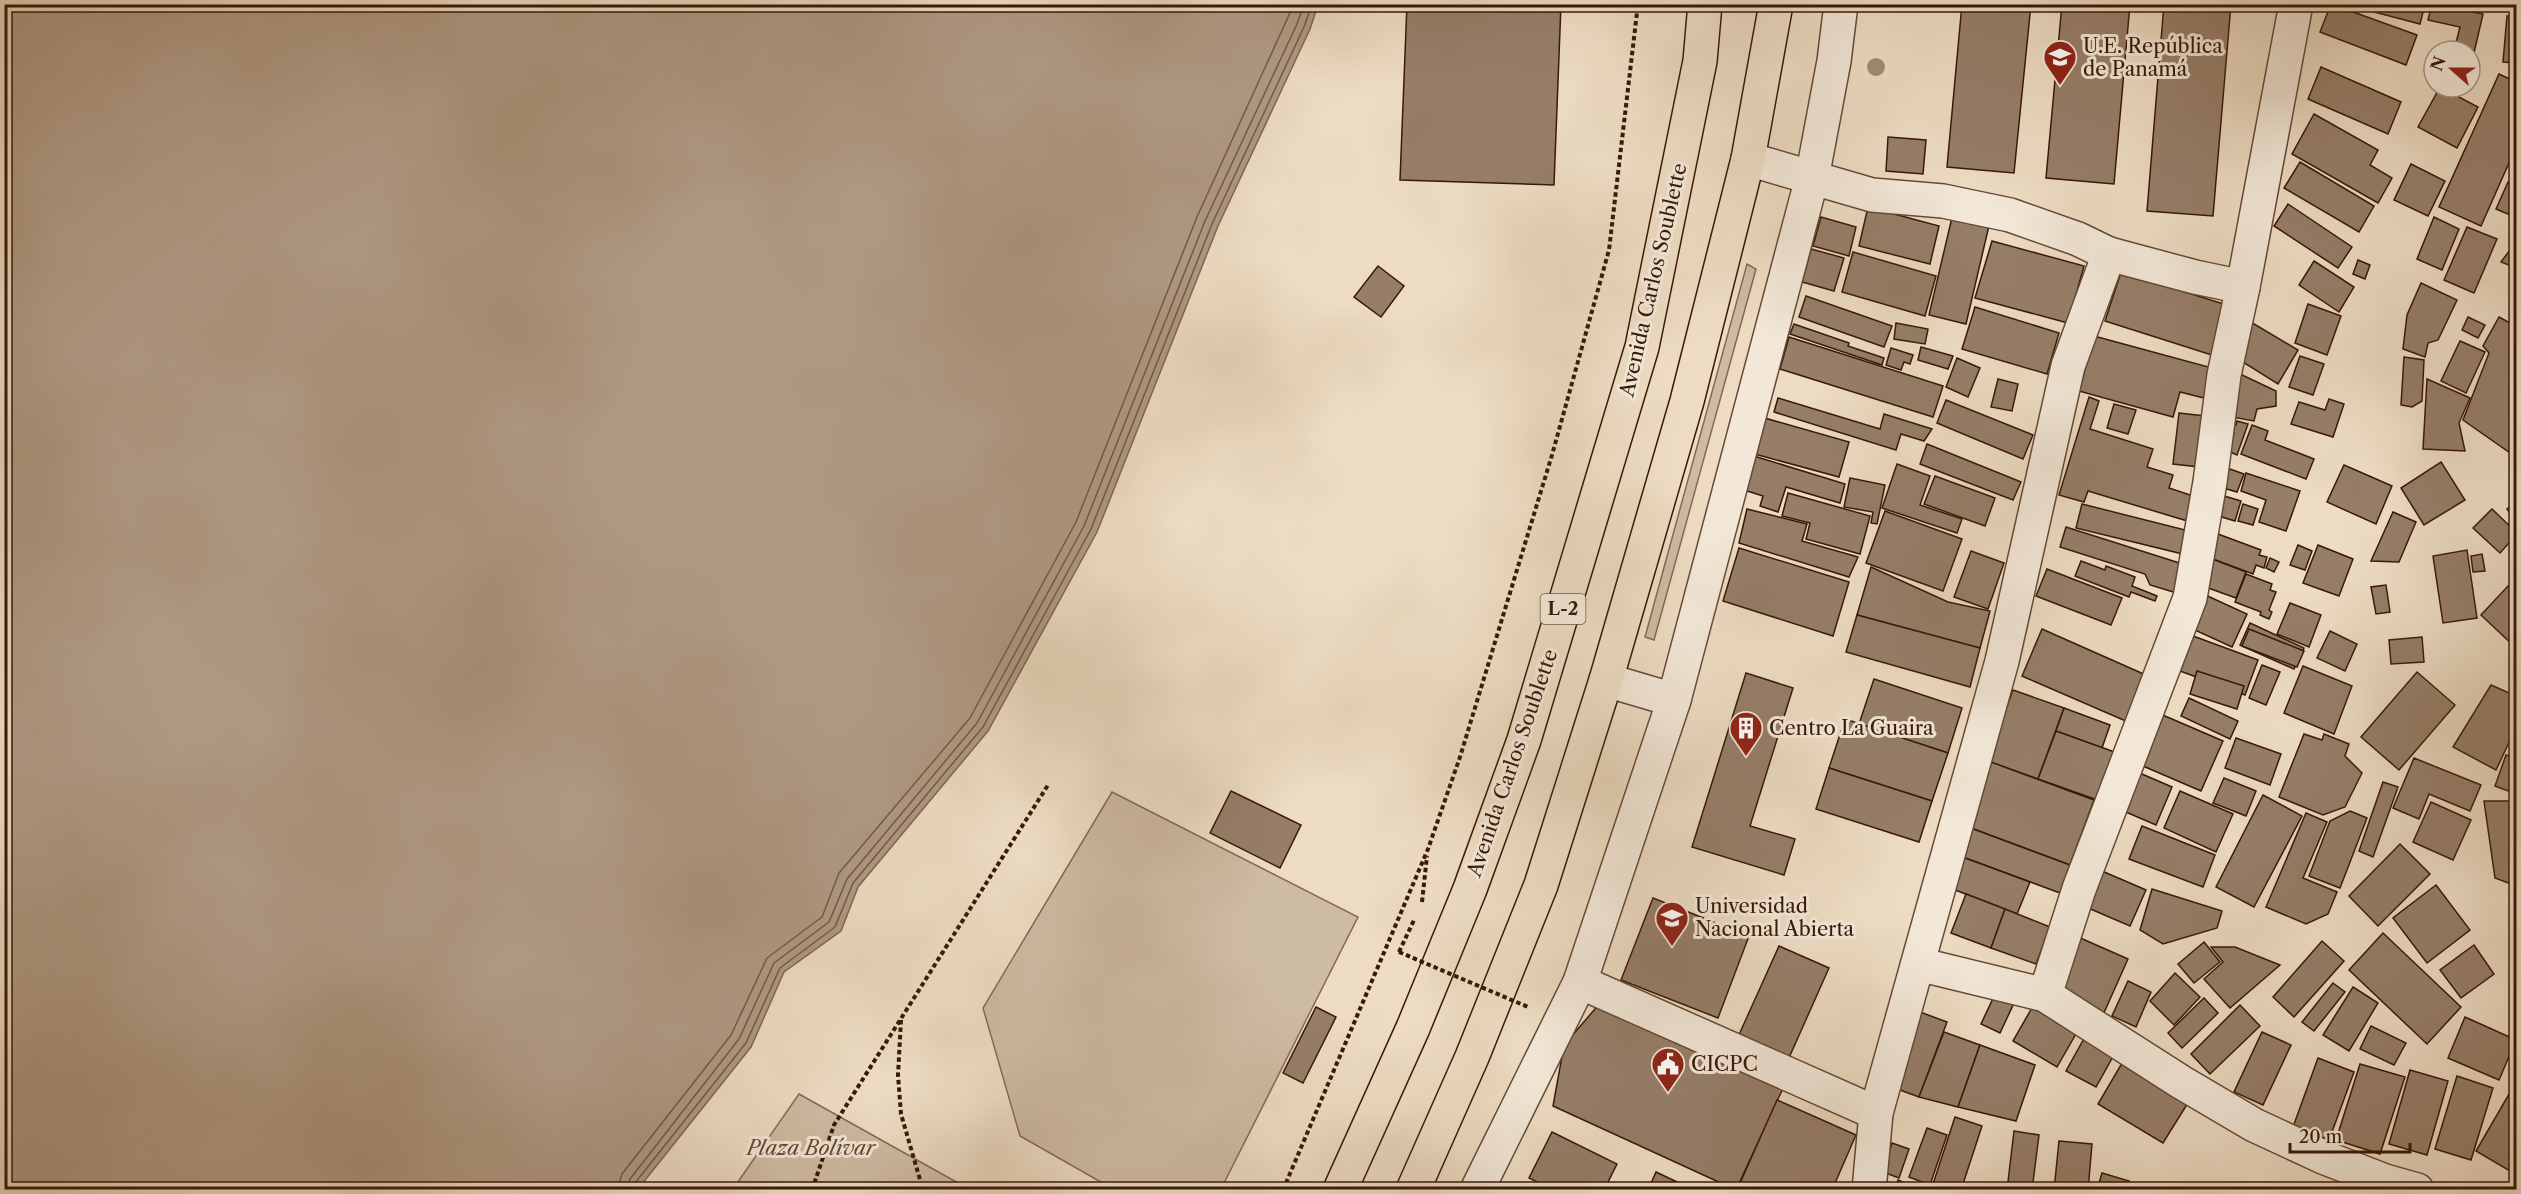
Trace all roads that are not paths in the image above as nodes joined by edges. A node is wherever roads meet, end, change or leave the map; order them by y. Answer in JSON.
{"nodes":[{"id":1,"x":1705,"y":4,"type":"edge"},
{"id":2,"x":1776,"y":4,"type":"edge"},
{"id":3,"x":1841,"y":4,"type":"edge"},
{"id":4,"x":2296,"y":4,"type":"edge"},
{"id":5,"x":1748,"y":159,"type":"junction"},
{"id":6,"x":1812,"y":178,"type":"junction"},
{"id":7,"x":2109,"y":254,"type":"junction"},
{"id":8,"x":2243,"y":287,"type":"junction"},
{"id":9,"x":1606,"y":680,"type":"junction"},
{"id":10,"x":1674,"y":700,"type":"junction"},
{"id":11,"x":1918,"y":964,"type":"junction"},
{"id":12,"x":1580,"y":982,"type":"junction"},
{"id":13,"x":2044,"y":995,"type":"junction"},
{"id":14,"x":1876,"y":1113,"type":"junction"},
{"id":15,"x":1340,"y":1190,"type":"edge"},
{"id":16,"x":1413,"y":1190,"type":"edge"},
{"id":17,"x":1477,"y":1190,"type":"edge"},
{"id":18,"x":1869,"y":1190,"type":"edge"},
{"id":19,"x":2417,"y":1190,"type":"edge"}],
"edges":[{"from":1,"to":15,"type":"main road","name":"Avenida Carlos Soublette","number":"L-2"},
{"from":2,"to":5,"type":"main road"},
{"from":3,"to":6,"type":"street"},
{"from":4,"to":8,"type":"street"},
{"from":5,"to":6,"type":"street"},
{"from":5,"to":9,"type":"main road"},
{"from":6,"to":7,"type":"street"},
{"from":6,"to":10,"type":"street"},
{"from":7,"to":8,"type":"street"},
{"from":7,"to":11,"type":"street"},
{"from":8,"to":13,"type":"street"},
{"from":9,"to":10,"type":"street"},
{"from":9,"to":16,"type":"main road"},
{"from":10,"to":12,"type":"street"},
{"from":11,"to":13,"type":"street"},
{"from":11,"to":14,"type":"street"},
{"from":12,"to":14,"type":"street"},
{"from":12,"to":17,"type":"street"},
{"from":13,"to":19,"type":"street"},
{"from":14,"to":18,"type":"street"}]}
